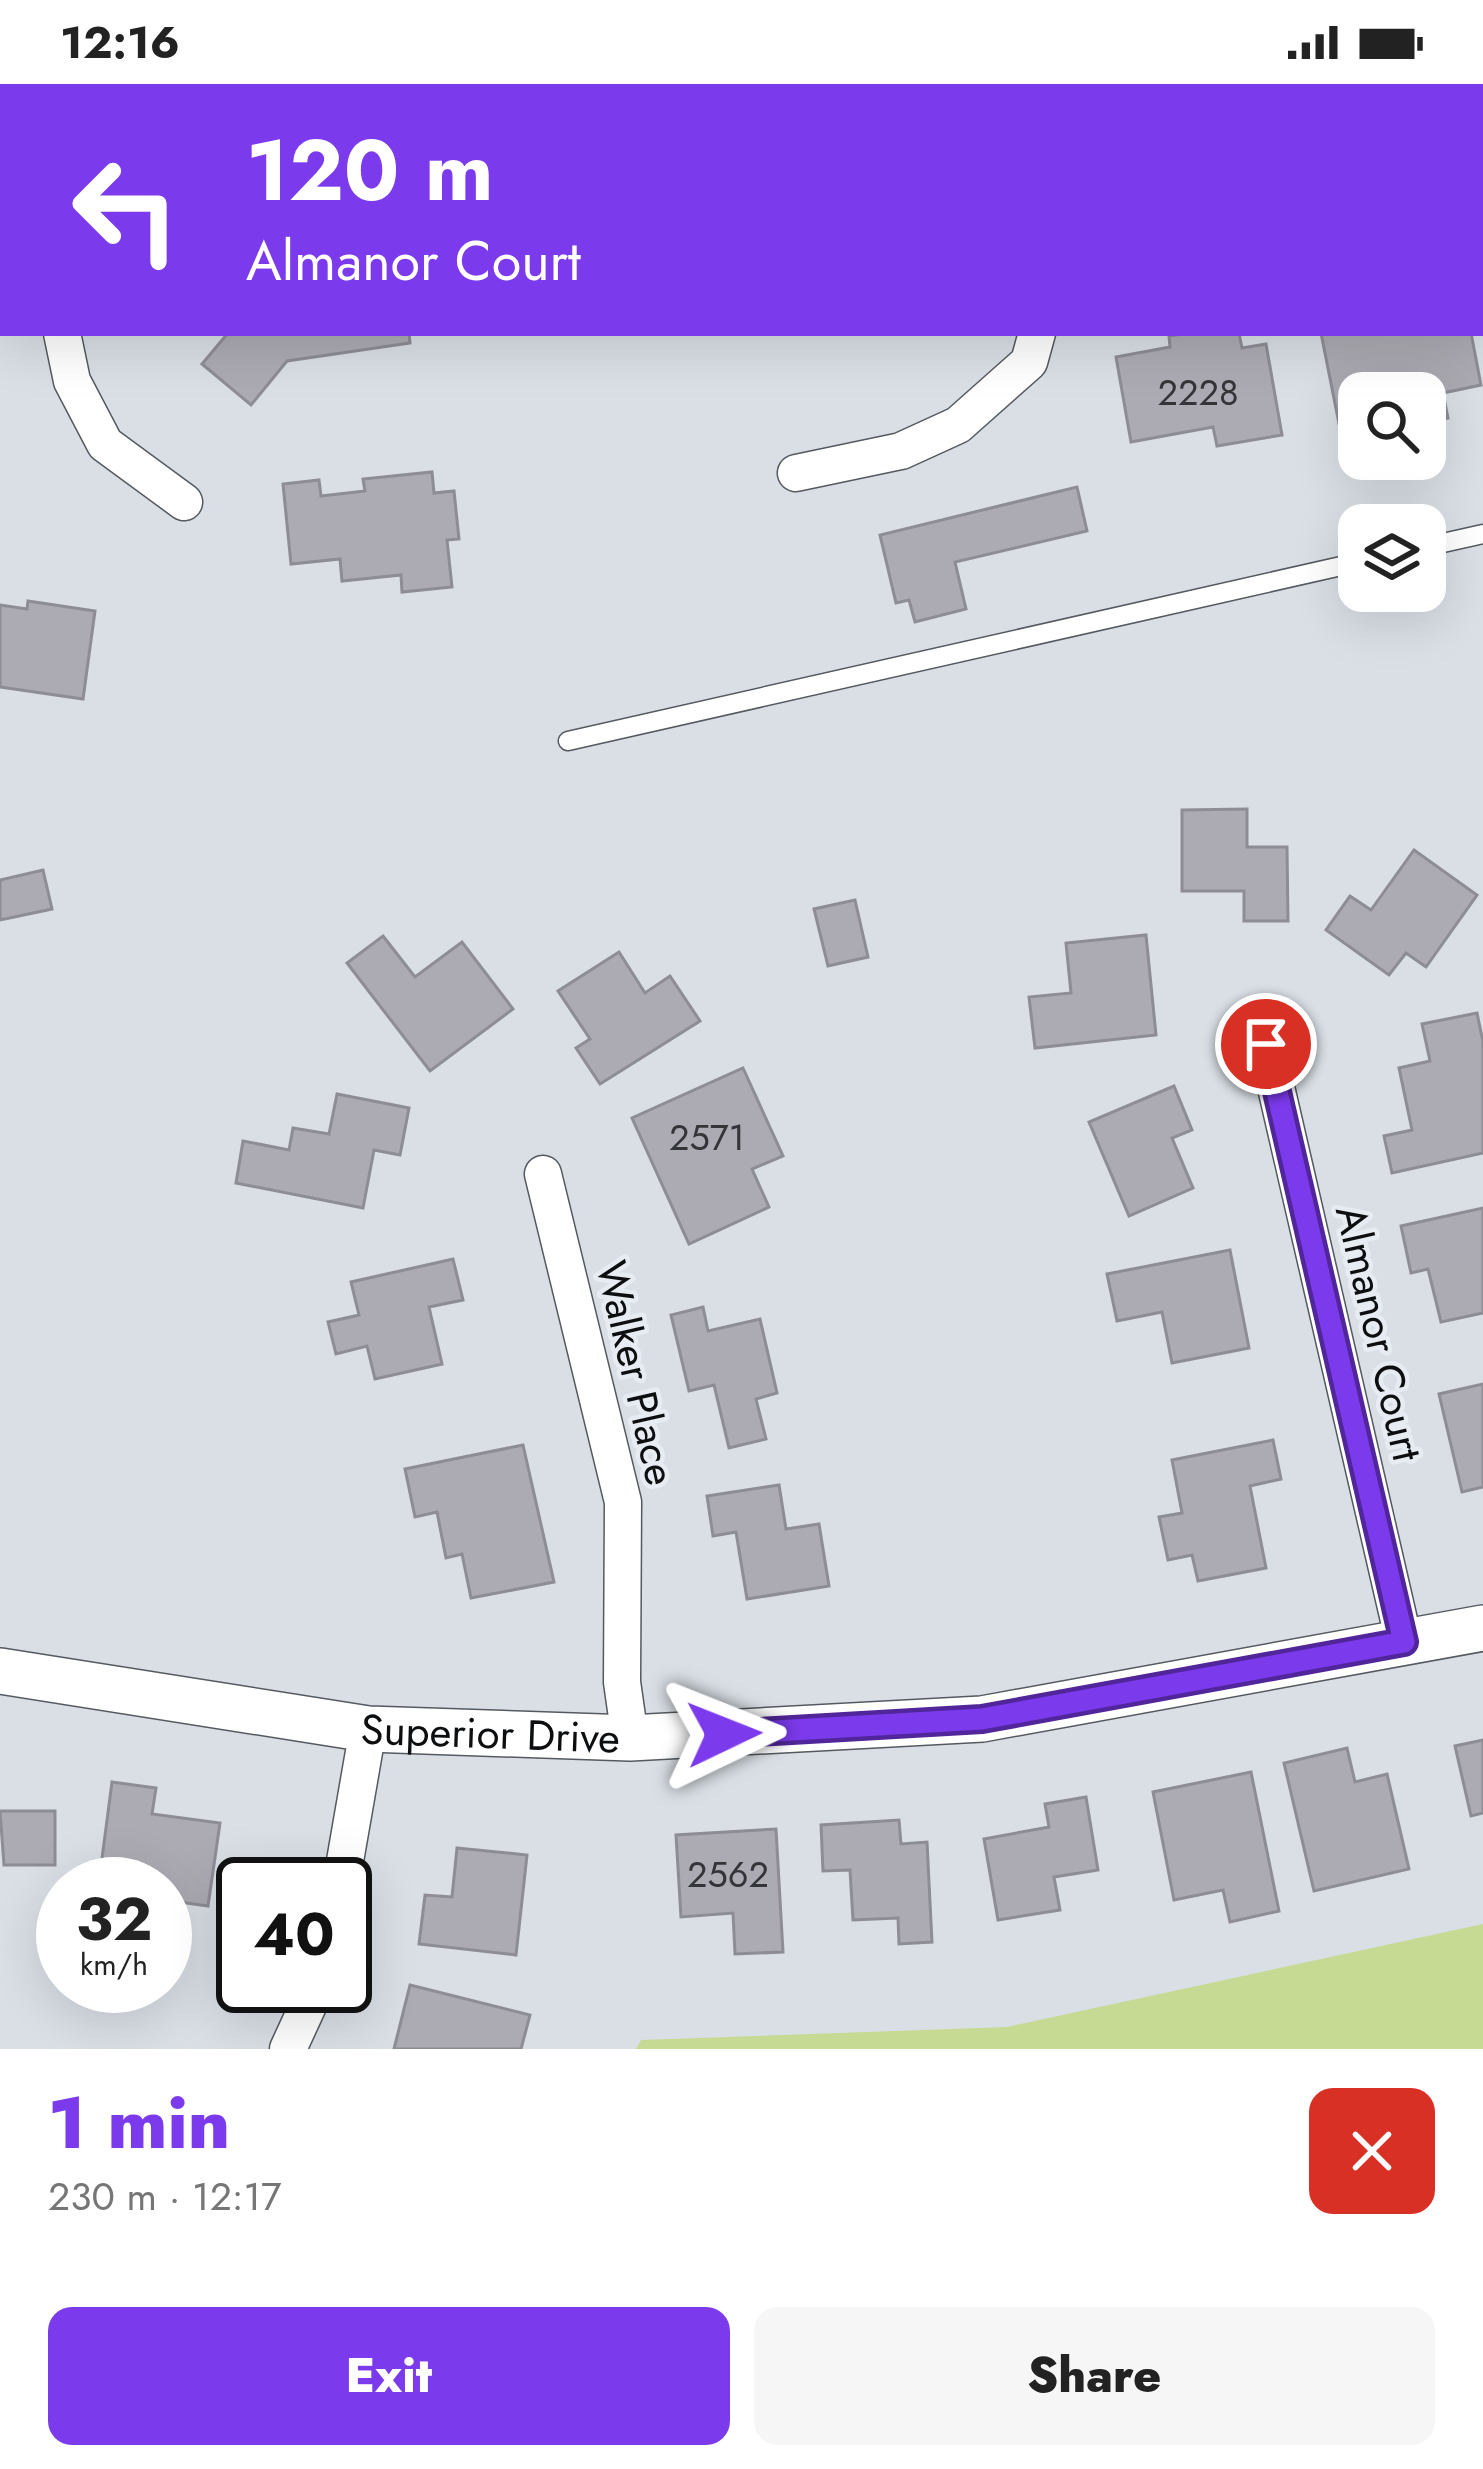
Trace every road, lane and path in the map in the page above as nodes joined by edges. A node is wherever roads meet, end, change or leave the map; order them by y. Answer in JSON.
{"nodes":[{"id":1,"x":63,"y":336,"type":"edge"},
{"id":2,"x":1036,"y":336,"type":"edge"},
{"id":3,"x":796,"y":473,"type":"dead end"},
{"id":4,"x":184,"y":502,"type":"dead end"},
{"id":5,"x":1483,"y":534,"type":"edge"},
{"id":6,"x":1446,"y":542,"type":"edge"},
{"id":7,"x":1338,"y":567,"type":"edge"},
{"id":8,"x":568,"y":741,"type":"dead end"},
{"id":9,"x":1266,"y":1044,"type":"dead end"},
{"id":10,"x":543,"y":1174,"type":"dead end"},
{"id":11,"x":1483,"y":1628,"type":"edge"},
{"id":12,"x":1404,"y":1642,"type":"junction"},
{"id":13,"x":0,"y":1672,"type":"edge"},
{"id":14,"x":368,"y":1729,"type":"junction"},
{"id":15,"x":630,"y":1738,"type":"junction"},
{"id":16,"x":345,"y":1857,"type":"edge"},
{"id":17,"x":304,"y":2013,"type":"edge"},
{"id":18,"x":288,"y":2049,"type":"edge"}],
"edges":[{"from":1,"to":4,"type":"street"},
{"from":2,"to":3,"type":"street"},
{"from":5,"to":6,"type":"lane"},
{"from":7,"to":8,"type":"lane"},
{"from":9,"to":12,"type":"street","name":"Almanor Court"},
{"from":10,"to":15,"type":"street","name":"Walker Place"},
{"from":11,"to":12,"type":"street","name":"Superior Drive"},
{"from":12,"to":15,"type":"street","name":"Superior Drive"},
{"from":13,"to":14,"type":"street","name":"Superior Drive"},
{"from":14,"to":15,"type":"street","name":"Superior Drive"},
{"from":14,"to":16,"type":"street"},
{"from":17,"to":18,"type":"street"}]}
